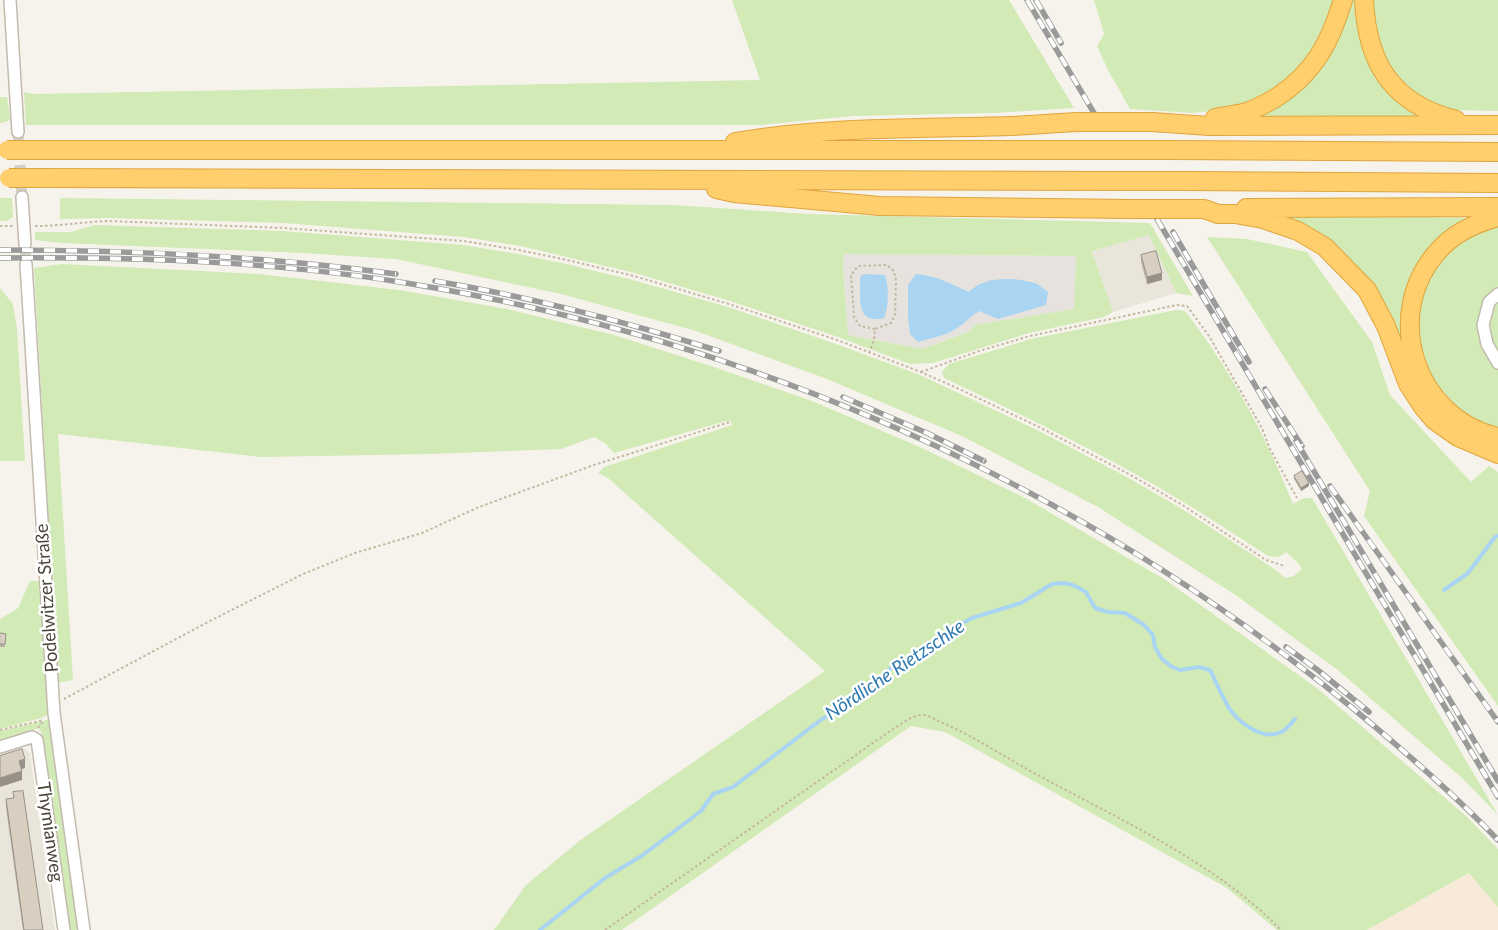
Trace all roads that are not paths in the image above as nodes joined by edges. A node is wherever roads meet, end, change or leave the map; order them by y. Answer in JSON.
{"nodes":[{"id":1,"x":10,"y":0,"type":"edge"},
{"id":2,"x":1343,"y":0,"type":"edge"},
{"id":3,"x":1364,"y":0,"type":"edge"},
{"id":4,"x":1152,"y":122,"type":"junction"},
{"id":5,"x":1479,"y":125,"type":"junction"},
{"id":6,"x":1498,"y":125,"type":"edge"},
{"id":7,"x":18,"y":132,"type":"tunnel mouth"},
{"id":8,"x":4,"y":150,"type":"edge"},
{"id":9,"x":693,"y":150,"type":"junction"},
{"id":10,"x":1498,"y":152,"type":"edge"},
{"id":11,"x":5,"y":178,"type":"edge"},
{"id":12,"x":678,"y":181,"type":"junction"},
{"id":13,"x":1498,"y":183,"type":"edge"},
{"id":14,"x":22,"y":197,"type":"tunnel mouth"},
{"id":15,"x":1498,"y":207,"type":"edge"},
{"id":16,"x":1203,"y":209,"type":"junction"},
{"id":17,"x":1498,"y":217,"type":"edge"},
{"id":18,"x":25,"y":244,"type":"tunnel mouth"},
{"id":19,"x":26,"y":264,"type":"tunnel mouth"},
{"id":20,"x":1498,"y":294,"type":"edge"},
{"id":21,"x":1498,"y":362,"type":"edge"},
{"id":22,"x":1498,"y":437,"type":"edge"},
{"id":23,"x":1498,"y":454,"type":"edge"},
{"id":24,"x":0,"y":747,"type":"edge"},
{"id":25,"x":64,"y":930,"type":"edge"},
{"id":26,"x":84,"y":930,"type":"edge"}],
"edges":[{"from":1,"to":7,"type":"street"},
{"from":2,"to":4,"type":"highway"},
{"from":3,"to":5,"type":"highway"},
{"from":4,"to":5,"type":"highway"},
{"from":4,"to":9,"type":"highway","bridge":true},
{"from":5,"to":6,"type":"highway"},
{"from":8,"to":9,"type":"highway","bridge":true},
{"from":9,"to":10,"type":"highway","bridge":true},
{"from":11,"to":12,"type":"highway","bridge":true},
{"from":12,"to":13,"type":"highway","bridge":true},
{"from":12,"to":16,"type":"highway","bridge":true},
{"from":14,"to":18,"type":"street"},
{"from":15,"to":16,"type":"highway"},
{"from":16,"to":23,"type":"highway"},
{"from":17,"to":22,"type":"highway"},
{"from":19,"to":26,"type":"street","name":"Podelwitzer Straße"},
{"from":20,"to":21,"type":"street"},
{"from":24,"to":25,"type":"street","name":"Thymianweg"}]}
